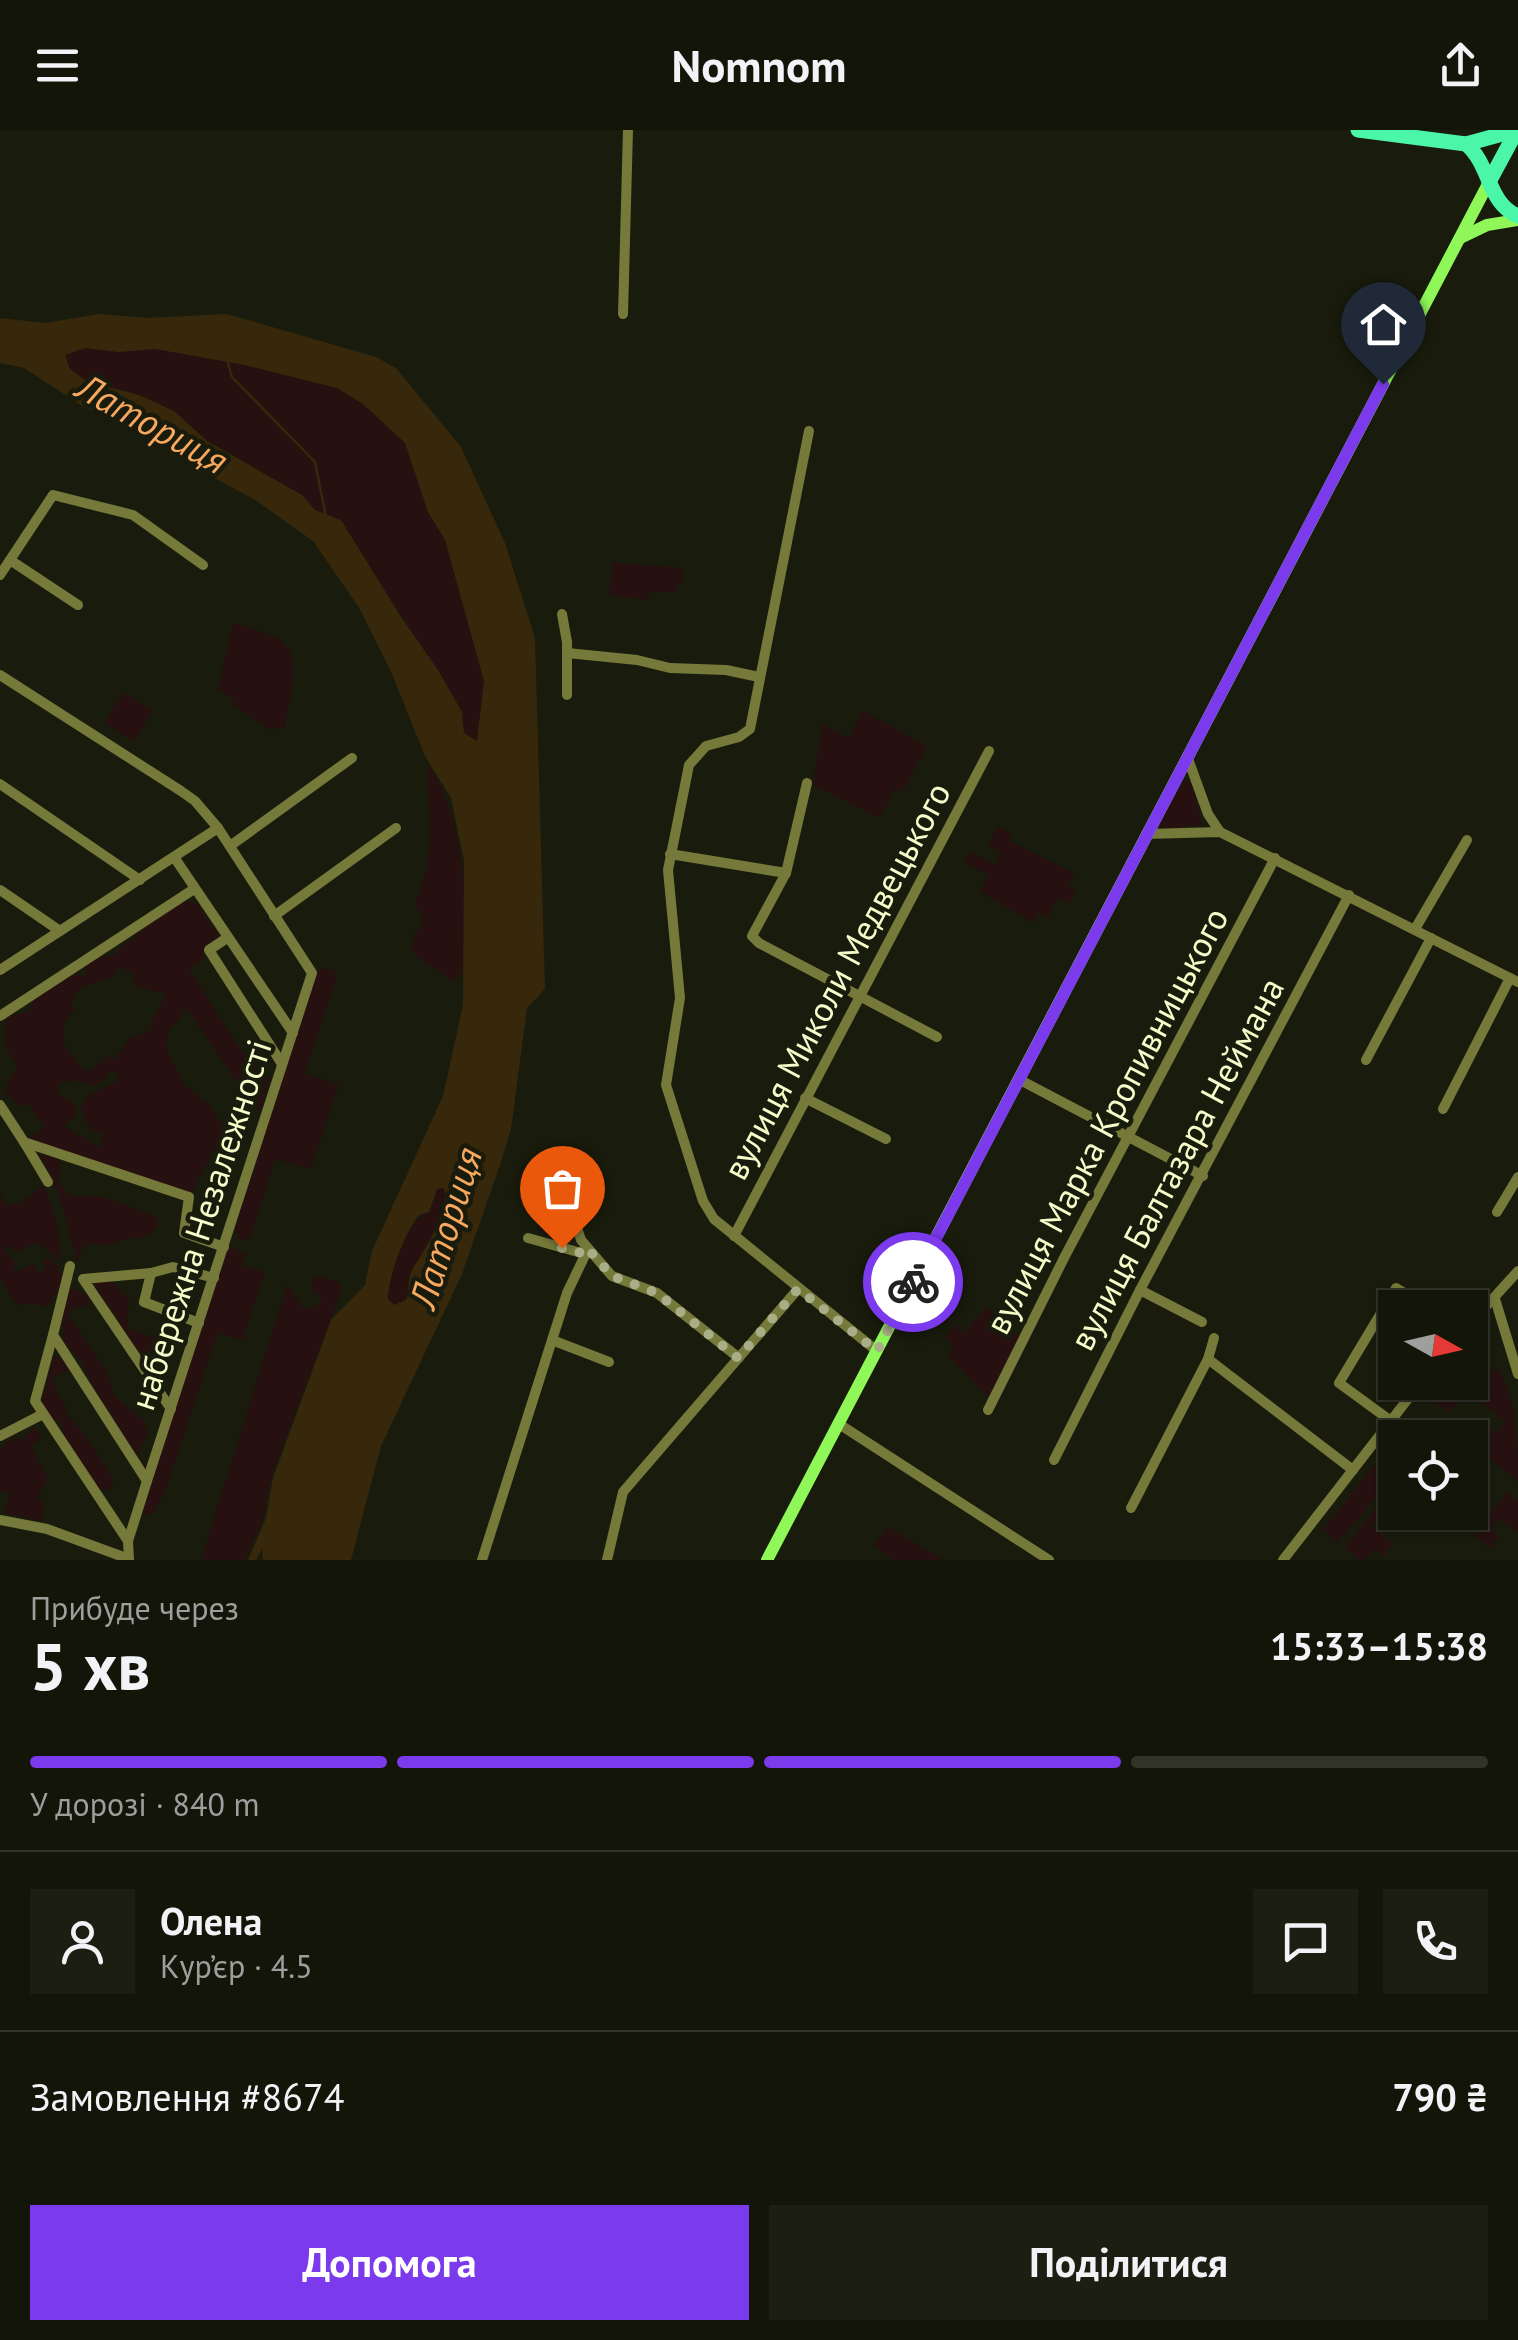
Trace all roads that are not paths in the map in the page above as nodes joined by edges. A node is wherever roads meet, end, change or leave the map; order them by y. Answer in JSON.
{"nodes":[{"id":1,"x":628,"y":130,"type":"edge"},
{"id":2,"x":1358,"y":130,"type":"edge"},
{"id":3,"x":1517,"y":130,"type":"edge"},
{"id":4,"x":1466,"y":144,"type":"junction"},
{"id":5,"x":1489,"y":182,"type":"junction"},
{"id":6,"x":1518,"y":218,"type":"edge"},
{"id":7,"x":1458,"y":240,"type":"junction"},
{"id":8,"x":623,"y":314,"type":"dead end"},
{"id":9,"x":810,"y":431,"type":"dead end"},
{"id":10,"x":10,"y":560,"type":"junction"},
{"id":11,"x":203,"y":564,"type":"dead end"},
{"id":12,"x":0,"y":575,"type":"edge"},
{"id":13,"x":78,"y":604,"type":"dead end"},
{"id":14,"x":562,"y":614,"type":"dead end"},
{"id":15,"x":567,"y":653,"type":"junction"},
{"id":16,"x":0,"y":674,"type":"edge"},
{"id":17,"x":758,"y":678,"type":"junction"},
{"id":18,"x":567,"y":695,"type":"dead end"},
{"id":19,"x":990,"y":752,"type":"dead end"},
{"id":20,"x":1187,"y":756,"type":"junction"},
{"id":21,"x":352,"y":758,"type":"dead end"},
{"id":22,"x":807,"y":782,"type":"dead end"},
{"id":23,"x":0,"y":784,"type":"edge"},
{"id":24,"x":218,"y":828,"type":"junction"},
{"id":25,"x":396,"y":828,"type":"dead end"},
{"id":26,"x":1220,"y":832,"type":"junction"},
{"id":27,"x":1146,"y":834,"type":"junction"},
{"id":28,"x":1466,"y":840,"type":"dead end"},
{"id":29,"x":230,"y":846,"type":"junction"},
{"id":30,"x":670,"y":854,"type":"junction"},
{"id":31,"x":174,"y":857,"type":"junction"},
{"id":32,"x":1275,"y":858,"type":"junction"},
{"id":33,"x":786,"y":873,"type":"junction"},
{"id":34,"x":140,"y":880,"type":"junction"},
{"id":35,"x":194,"y":889,"type":"junction"},
{"id":36,"x":0,"y":890,"type":"edge"},
{"id":37,"x":1349,"y":895,"type":"junction"},
{"id":38,"x":274,"y":916,"type":"junction"},
{"id":39,"x":1415,"y":929,"type":"junction"},
{"id":40,"x":60,"y":931,"type":"junction"},
{"id":41,"x":227,"y":938,"type":"junction"},
{"id":42,"x":1431,"y":938,"type":"junction"},
{"id":43,"x":0,"y":970,"type":"edge"},
{"id":44,"x":1514,"y":980,"type":"edge"},
{"id":45,"x":859,"y":998,"type":"junction"},
{"id":46,"x":0,"y":1016,"type":"edge"},
{"id":47,"x":292,"y":1033,"type":"junction"},
{"id":48,"x":936,"y":1037,"type":"dead end"},
{"id":49,"x":1366,"y":1060,"type":"dead end"},
{"id":50,"x":282,"y":1064,"type":"junction"},
{"id":51,"x":1018,"y":1079,"type":"junction"},
{"id":52,"x":805,"y":1098,"type":"junction"},
{"id":53,"x":0,"y":1105,"type":"edge"},
{"id":54,"x":1443,"y":1109,"type":"dead end"},
{"id":55,"x":1129,"y":1138,"type":"junction"},
{"id":56,"x":886,"y":1139,"type":"dead end"},
{"id":57,"x":24,"y":1142,"type":"junction"},
{"id":58,"x":1203,"y":1176,"type":"junction"},
{"id":59,"x":1518,"y":1178,"type":"edge"},
{"id":60,"x":48,"y":1182,"type":"dead end"},
{"id":61,"x":566,"y":1195,"type":"dead end"},
{"id":62,"x":1496,"y":1212,"type":"dead end"},
{"id":63,"x":734,"y":1236,"type":"junction"},
{"id":64,"x":528,"y":1238,"type":"dead end"},
{"id":65,"x":224,"y":1247,"type":"junction"},
{"id":66,"x":586,"y":1252,"type":"junction"},
{"id":67,"x":70,"y":1266,"type":"dead end"},
{"id":68,"x":1518,"y":1271,"type":"edge"},
{"id":69,"x":150,"y":1274,"type":"junction"},
{"id":70,"x":214,"y":1278,"type":"junction"},
{"id":71,"x":798,"y":1289,"type":"junction"},
{"id":72,"x":1140,"y":1290,"type":"junction"},
{"id":73,"x":1494,"y":1299,"type":"junction"},
{"id":74,"x":1488,"y":1305,"type":"edge"},
{"id":75,"x":1378,"y":1317,"type":"edge"},
{"id":76,"x":1202,"y":1322,"type":"dead end"},
{"id":77,"x":199,"y":1323,"type":"junction"},
{"id":78,"x":53,"y":1335,"type":"junction"},
{"id":79,"x":1214,"y":1338,"type":"dead end"},
{"id":80,"x":552,"y":1340,"type":"junction"},
{"id":81,"x":877,"y":1351,"type":"junction"},
{"id":82,"x":738,"y":1358,"type":"junction"},
{"id":83,"x":1208,"y":1359,"type":"junction"},
{"id":84,"x":610,"y":1362,"type":"dead end"},
{"id":85,"x":1518,"y":1374,"type":"edge"},
{"id":86,"x":171,"y":1409,"type":"junction"},
{"id":87,"x":988,"y":1410,"type":"dead end"},
{"id":88,"x":42,"y":1414,"type":"junction"},
{"id":89,"x":1388,"y":1420,"type":"edge"},
{"id":90,"x":839,"y":1424,"type":"junction"},
{"id":91,"x":0,"y":1436,"type":"edge"},
{"id":92,"x":1378,"y":1438,"type":"edge"},
{"id":93,"x":1054,"y":1460,"type":"dead end"},
{"id":94,"x":1353,"y":1470,"type":"junction"},
{"id":95,"x":146,"y":1480,"type":"junction"},
{"id":96,"x":1131,"y":1508,"type":"dead end"},
{"id":97,"x":0,"y":1520,"type":"edge"},
{"id":98,"x":128,"y":1542,"type":"junction"},
{"id":99,"x":112,"y":1557,"type":"edge"},
{"id":100,"x":129,"y":1560,"type":"edge"},
{"id":101,"x":482,"y":1560,"type":"edge"},
{"id":102,"x":607,"y":1560,"type":"edge"},
{"id":103,"x":767,"y":1560,"type":"edge"},
{"id":104,"x":1049,"y":1560,"type":"edge"},
{"id":105,"x":1283,"y":1560,"type":"edge"}],
"edges":[{"from":1,"to":8,"type":"street"},
{"from":2,"to":4,"type":"highway"},
{"from":3,"to":4,"type":"highway"},
{"from":3,"to":5,"type":"highway"},
{"from":4,"to":5,"type":"highway"},
{"from":5,"to":6,"type":"highway"},
{"from":5,"to":7,"type":"main road"},
{"from":6,"to":7,"type":"main road"},
{"from":7,"to":20,"type":"main road"},
{"from":9,"to":17,"type":"street"},
{"from":10,"to":11,"type":"street"},
{"from":10,"to":12,"type":"street"},
{"from":10,"to":13,"type":"street"},
{"from":14,"to":15,"type":"street"},
{"from":15,"to":17,"type":"street"},
{"from":15,"to":18,"type":"street"},
{"from":16,"to":24,"type":"street"},
{"from":17,"to":30,"type":"street"},
{"from":19,"to":45,"type":"street","name":"вулиця Миколи Медвецького"},
{"from":20,"to":26,"type":"street"},
{"from":20,"to":27,"type":"main road"},
{"from":21,"to":29,"type":"street"},
{"from":22,"to":33,"type":"street"},
{"from":23,"to":34,"type":"street"},
{"from":24,"to":29,"type":"street"},
{"from":24,"to":31,"type":"street"},
{"from":25,"to":38,"type":"street"},
{"from":26,"to":27,"type":"street"},
{"from":26,"to":32,"type":"street"},
{"from":27,"to":51,"type":"main road"},
{"from":28,"to":39,"type":"street"},
{"from":29,"to":38,"type":"street"},
{"from":30,"to":33,"type":"street"},
{"from":30,"to":63,"type":"street"},
{"from":31,"to":34,"type":"street"},
{"from":31,"to":35,"type":"street"},
{"from":32,"to":37,"type":"street"},
{"from":32,"to":55,"type":"street","name":"вулиця Марка Кропивницького"},
{"from":33,"to":45,"type":"street"},
{"from":34,"to":40,"type":"street"},
{"from":35,"to":41,"type":"street"},
{"from":35,"to":46,"type":"street"},
{"from":36,"to":40,"type":"street"},
{"from":37,"to":39,"type":"street"},
{"from":37,"to":58,"type":"street","name":"вулиця Балтазара Неймана"},
{"from":38,"to":47,"type":"street","name":"набережна Незалежності"},
{"from":39,"to":42,"type":"street"},
{"from":40,"to":43,"type":"street"},
{"from":41,"to":47,"type":"street"},
{"from":41,"to":50,"type":"street"},
{"from":42,"to":44,"type":"street"},
{"from":42,"to":49,"type":"street"},
{"from":44,"to":54,"type":"street"},
{"from":45,"to":48,"type":"street"},
{"from":45,"to":52,"type":"street","name":"вулиця Миколи Медвецького"},
{"from":47,"to":50,"type":"street","name":"набережна Незалежності"},
{"from":50,"to":65,"type":"street","name":"набережна Незалежності"},
{"from":51,"to":55,"type":"street"},
{"from":51,"to":81,"type":"main road"},
{"from":52,"to":56,"type":"street"},
{"from":52,"to":63,"type":"street","name":"вулиця Миколи Медвецького"},
{"from":53,"to":57,"type":"street"},
{"from":55,"to":58,"type":"street"},
{"from":55,"to":87,"type":"street","name":"вулиця Марка Кропивницького"},
{"from":57,"to":60,"type":"street"},
{"from":57,"to":65,"type":"street"},
{"from":58,"to":72,"type":"street","name":"вулиця Балтазара Неймана"},
{"from":59,"to":62,"type":"street"},
{"from":61,"to":66,"type":"street"},
{"from":63,"to":71,"type":"street"},
{"from":64,"to":66,"type":"street"},
{"from":65,"to":70,"type":"street","name":"набережна Незалежності"},
{"from":66,"to":80,"type":"street"},
{"from":66,"to":82,"type":"street"},
{"from":67,"to":78,"type":"street"},
{"from":68,"to":73,"type":"street"},
{"from":69,"to":70,"type":"street"},
{"from":69,"to":77,"type":"street"},
{"from":69,"to":86,"type":"street"},
{"from":70,"to":77,"type":"street","name":"набережна Незалежності"},
{"from":71,"to":81,"type":"street"},
{"from":71,"to":82,"type":"street"},
{"from":72,"to":76,"type":"street"},
{"from":72,"to":93,"type":"street","name":"вулиця Балтазара Неймана"},
{"from":73,"to":74,"type":"street"},
{"from":73,"to":85,"type":"street"},
{"from":75,"to":89,"type":"street"},
{"from":77,"to":86,"type":"street","name":"набережна Незалежності"},
{"from":78,"to":88,"type":"street"},
{"from":78,"to":95,"type":"street"},
{"from":79,"to":83,"type":"street"},
{"from":80,"to":84,"type":"street"},
{"from":80,"to":101,"type":"street"},
{"from":81,"to":90,"type":"main road"},
{"from":82,"to":102,"type":"street"},
{"from":83,"to":94,"type":"street"},
{"from":83,"to":96,"type":"street"},
{"from":86,"to":95,"type":"street","name":"набережна Незалежності"},
{"from":88,"to":91,"type":"street"},
{"from":88,"to":98,"type":"street"},
{"from":90,"to":103,"type":"main road"},
{"from":90,"to":104,"type":"street"},
{"from":92,"to":94,"type":"street"},
{"from":94,"to":105,"type":"street"},
{"from":95,"to":98,"type":"street","name":"набережна Незалежності"},
{"from":97,"to":99,"type":"street"},
{"from":98,"to":100,"type":"street","name":"набережна Незалежності"},
{"from":99,"to":100,"type":"street"}]}
